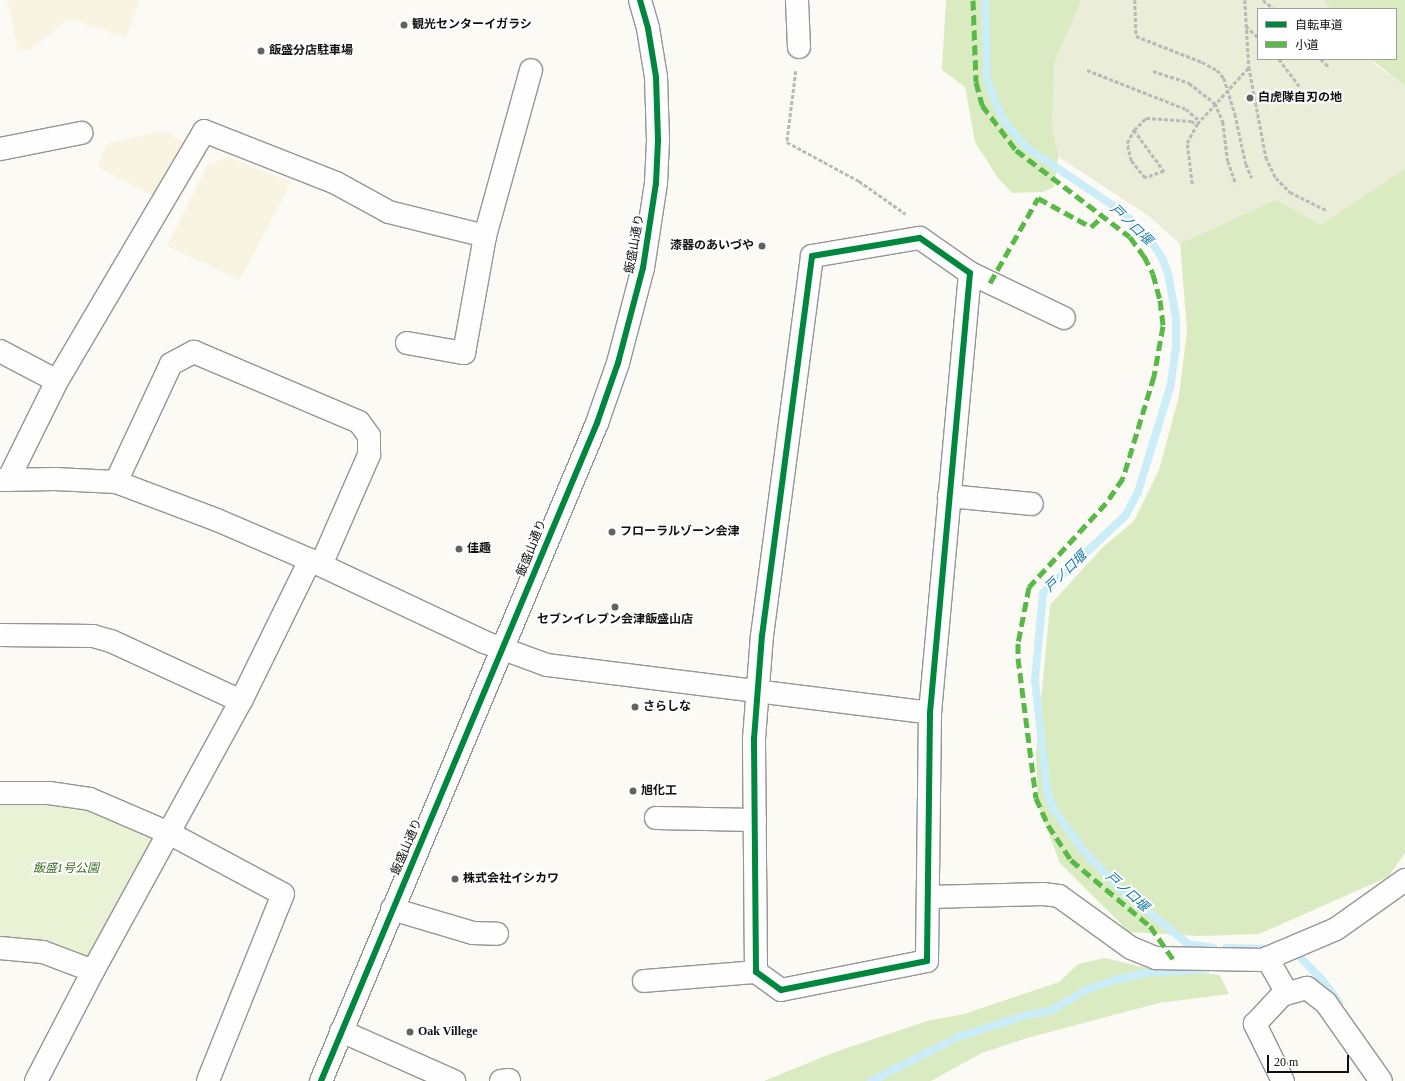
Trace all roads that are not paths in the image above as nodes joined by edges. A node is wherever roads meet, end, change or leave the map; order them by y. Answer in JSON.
{"nodes":[{"id":1,"x":640,"y":0,"type":"edge"},
{"id":2,"x":797,"y":0,"type":"edge"},
{"id":3,"x":799,"y":47,"type":"road end"},
{"id":4,"x":531,"y":70,"type":"dead end"},
{"id":5,"x":81,"y":133,"type":"dead end"},
{"id":6,"x":0,"y":149,"type":"edge"},
{"id":7,"x":485,"y":236,"type":"junction"},
{"id":8,"x":970,"y":273,"type":"junction"},
{"id":9,"x":1064,"y":318,"type":"dead end"},
{"id":10,"x":407,"y":343,"type":"dead end"},
{"id":11,"x":0,"y":351,"type":"edge"},
{"id":12,"x":57,"y":381,"type":"junction"},
{"id":13,"x":4,"y":480,"type":"edge"},
{"id":14,"x":116,"y":482,"type":"junction"},
{"id":15,"x":949,"y":496,"type":"junction"},
{"id":16,"x":1032,"y":504,"type":"dead end"},
{"id":17,"x":316,"y":562,"type":"junction"},
{"id":18,"x":0,"y":636,"type":"edge"},
{"id":19,"x":502,"y":650,"type":"junction"},
{"id":20,"x":758,"y":690,"type":"junction"},
{"id":21,"x":241,"y":701,"type":"junction"},
{"id":22,"x":930,"y":713,"type":"junction"},
{"id":23,"x":0,"y":793,"type":"edge"},
{"id":24,"x":656,"y":818,"type":"dead end"},
{"id":25,"x":755,"y":820,"type":"junction"},
{"id":26,"x":170,"y":833,"type":"junction"},
{"id":27,"x":1405,"y":880,"type":"edge"},
{"id":28,"x":929,"y":897,"type":"junction"},
{"id":29,"x":392,"y":909,"type":"junction"},
{"id":30,"x":497,"y":934,"type":"dead end"},
{"id":31,"x":0,"y":948,"type":"edge"},
{"id":32,"x":1266,"y":958,"type":"junction"},
{"id":33,"x":92,"y":972,"type":"junction"},
{"id":34,"x":756,"y":972,"type":"junction"},
{"id":35,"x":644,"y":981,"type":"dead end"},
{"id":36,"x":1287,"y":993,"type":"junction"},
{"id":37,"x":341,"y":1031,"type":"junction"},
{"id":38,"x":36,"y":1081,"type":"edge"},
{"id":39,"x":208,"y":1081,"type":"edge"},
{"id":40,"x":321,"y":1081,"type":"edge"},
{"id":41,"x":454,"y":1081,"type":"edge"},
{"id":42,"x":1283,"y":1081,"type":"edge"},
{"id":43,"x":1381,"y":1081,"type":"edge"}],
"edges":[{"from":1,"to":19,"type":"street","name":"飯盛山通り"},
{"from":2,"to":3,"type":"street"},
{"from":4,"to":7,"type":"street"},
{"from":5,"to":6,"type":"street"},
{"from":7,"to":10,"type":"street"},
{"from":7,"to":12,"type":"street"},
{"from":8,"to":9,"type":"street"},
{"from":8,"to":15,"type":"street"},
{"from":8,"to":20,"type":"street"},
{"from":11,"to":12,"type":"street"},
{"from":12,"to":13,"type":"street"},
{"from":13,"to":14,"type":"street"},
{"from":14,"to":17,"type":"street"},
{"from":14,"to":17,"type":"street"},
{"from":15,"to":16,"type":"street"},
{"from":15,"to":22,"type":"street"},
{"from":17,"to":19,"type":"street"},
{"from":17,"to":21,"type":"street"},
{"from":18,"to":21,"type":"street"},
{"from":19,"to":20,"type":"street"},
{"from":19,"to":29,"type":"street","name":"飯盛山通り"},
{"from":20,"to":22,"type":"street"},
{"from":20,"to":25,"type":"street"},
{"from":21,"to":26,"type":"street"},
{"from":22,"to":28,"type":"street"},
{"from":23,"to":26,"type":"street"},
{"from":24,"to":25,"type":"street"},
{"from":25,"to":34,"type":"street"},
{"from":26,"to":33,"type":"street"},
{"from":26,"to":39,"type":"street"},
{"from":27,"to":32,"type":"street"},
{"from":28,"to":32,"type":"street"},
{"from":28,"to":34,"type":"street"},
{"from":29,"to":30,"type":"street"},
{"from":29,"to":37,"type":"street","name":"飯盛山通り"},
{"from":31,"to":33,"type":"street"},
{"from":32,"to":36,"type":"street"},
{"from":33,"to":38,"type":"street"},
{"from":34,"to":35,"type":"street"},
{"from":36,"to":42,"type":"street"},
{"from":36,"to":43,"type":"street"},
{"from":37,"to":40,"type":"street","name":"飯盛山通り"},
{"from":37,"to":41,"type":"street"}]}
